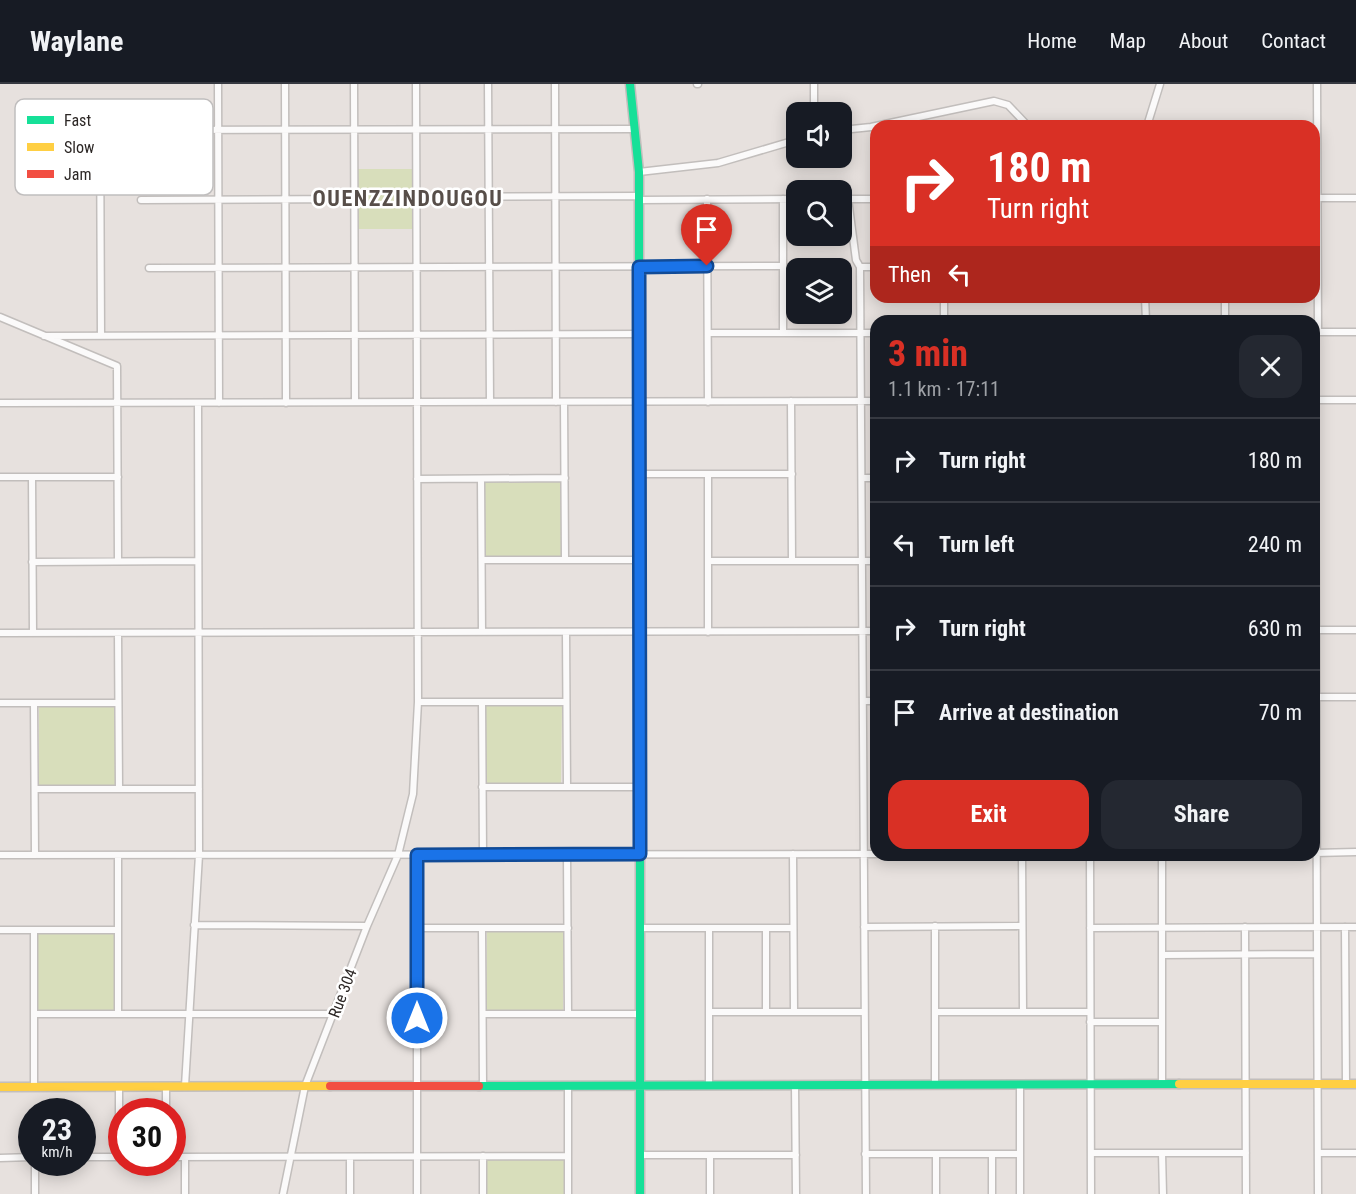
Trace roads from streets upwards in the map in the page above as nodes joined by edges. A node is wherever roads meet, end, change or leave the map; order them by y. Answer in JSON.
{"nodes":[{"id":1,"x":218,"y":84,"type":"edge"},
{"id":2,"x":285,"y":84,"type":"edge"},
{"id":3,"x":354,"y":84,"type":"edge"},
{"id":4,"x":416,"y":84,"type":"edge"},
{"id":5,"x":488,"y":84,"type":"edge"},
{"id":6,"x":555,"y":84,"type":"edge"},
{"id":7,"x":630,"y":84,"type":"edge"},
{"id":8,"x":814,"y":84,"type":"edge"},
{"id":9,"x":1160,"y":84,"type":"edge"},
{"id":10,"x":1317,"y":84,"type":"edge"},
{"id":11,"x":814,"y":102,"type":"edge"},
{"id":12,"x":894,"y":120,"type":"edge"},
{"id":13,"x":1022,"y":120,"type":"edge"},
{"id":14,"x":1149,"y":120,"type":"edge"},
{"id":15,"x":1316,"y":120,"type":"edge"},
{"id":16,"x":870,"y":125,"type":"edge"},
{"id":17,"x":852,"y":128,"type":"edge"},
{"id":18,"x":555,"y":129,"type":"junction"},
{"id":19,"x":635,"y":129,"type":"junction"},
{"id":20,"x":213,"y":130,"type":"edge"},
{"id":21,"x":218,"y":130,"type":"junction"},
{"id":22,"x":285,"y":130,"type":"junction"},
{"id":23,"x":354,"y":130,"type":"junction"},
{"id":24,"x":416,"y":130,"type":"junction"},
{"id":25,"x":488,"y":130,"type":"junction"},
{"id":26,"x":786,"y":143,"type":"edge"},
{"id":27,"x":639,"y":172,"type":"junction"},
{"id":28,"x":100,"y":195,"type":"edge"},
{"id":29,"x":489,"y":196,"type":"junction"},
{"id":30,"x":555,"y":196,"type":"junction"},
{"id":31,"x":416,"y":197,"type":"junction"},
{"id":32,"x":639,"y":198,"type":"junction"},
{"id":33,"x":1320,"y":198,"type":"edge"},
{"id":34,"x":1356,"y":198,"type":"edge"},
{"id":35,"x":286,"y":199,"type":"junction"},
{"id":36,"x":354,"y":199,"type":"junction"},
{"id":37,"x":783,"y":199,"type":"joint"},
{"id":38,"x":852,"y":199,"type":"edge"},
{"id":39,"x":870,"y":199,"type":"edge"},
{"id":40,"x":141,"y":200,"type":"dead end"},
{"id":41,"x":218,"y":200,"type":"junction"},
{"id":42,"x":707,"y":200,"type":"junction"},
{"id":43,"x":852,"y":238,"type":"edge"},
{"id":44,"x":707,"y":266,"type":"junction"},
{"id":45,"x":783,"y":266,"type":"junction"},
{"id":46,"x":219,"y":267,"type":"junction"},
{"id":47,"x":286,"y":267,"type":"junction"},
{"id":48,"x":354,"y":267,"type":"junction"},
{"id":49,"x":417,"y":267,"type":"junction"},
{"id":50,"x":489,"y":267,"type":"junction"},
{"id":51,"x":555,"y":267,"type":"junction"},
{"id":52,"x":639,"y":267,"type":"junction"},
{"id":53,"x":860,"y":267,"type":"junction"},
{"id":54,"x":870,"y":267,"type":"edge"},
{"id":55,"x":148,"y":268,"type":"dead end"},
{"id":56,"x":0,"y":317,"type":"edge"},
{"id":57,"x":1320,"y":332,"type":"edge"},
{"id":58,"x":1356,"y":332,"type":"edge"},
{"id":59,"x":708,"y":333,"type":"junction"},
{"id":60,"x":783,"y":333,"type":"junction"},
{"id":61,"x":861,"y":333,"type":"junction"},
{"id":62,"x":870,"y":333,"type":"edge"},
{"id":63,"x":555,"y":334,"type":"junction"},
{"id":64,"x":639,"y":334,"type":"junction"},
{"id":65,"x":219,"y":335,"type":"junction"},
{"id":66,"x":286,"y":335,"type":"junction"},
{"id":67,"x":355,"y":335,"type":"junction"},
{"id":68,"x":417,"y":335,"type":"junction"},
{"id":69,"x":489,"y":335,"type":"junction"},
{"id":70,"x":44,"y":336,"type":"junction"},
{"id":71,"x":101,"y":336,"type":"junction"},
{"id":72,"x":1320,"y":400,"type":"edge"},
{"id":73,"x":1356,"y":400,"type":"edge"},
{"id":74,"x":791,"y":401,"type":"junction"},
{"id":75,"x":861,"y":401,"type":"junction"},
{"id":76,"x":870,"y":401,"type":"edge"},
{"id":77,"x":286,"y":402,"type":"junction"},
{"id":78,"x":355,"y":402,"type":"junction"},
{"id":79,"x":417,"y":402,"type":"junction"},
{"id":80,"x":490,"y":402,"type":"junction"},
{"id":81,"x":556,"y":402,"type":"junction"},
{"id":82,"x":564,"y":402,"type":"junction"},
{"id":83,"x":639,"y":402,"type":"junction"},
{"id":84,"x":708,"y":402,"type":"junction"},
{"id":85,"x":0,"y":403,"type":"edge"},
{"id":86,"x":117,"y":403,"type":"junction"},
{"id":87,"x":198,"y":403,"type":"junction"},
{"id":88,"x":219,"y":403,"type":"junction"},
{"id":89,"x":639,"y":474,"type":"junction"},
{"id":90,"x":708,"y":474,"type":"junction"},
{"id":91,"x":792,"y":474,"type":"junction"},
{"id":92,"x":0,"y":477,"type":"edge"},
{"id":93,"x":32,"y":477,"type":"junction"},
{"id":94,"x":118,"y":477,"type":"junction"},
{"id":95,"x":481,"y":478,"type":"junction"},
{"id":96,"x":565,"y":478,"type":"junction"},
{"id":97,"x":862,"y":478,"type":"junction"},
{"id":98,"x":870,"y":478,"type":"edge"},
{"id":99,"x":417,"y":479,"type":"junction"},
{"id":100,"x":482,"y":560,"type":"junction"},
{"id":101,"x":565,"y":560,"type":"junction"},
{"id":102,"x":639,"y":560,"type":"junction"},
{"id":103,"x":118,"y":561,"type":"junction"},
{"id":104,"x":198,"y":561,"type":"junction"},
{"id":105,"x":708,"y":561,"type":"junction"},
{"id":106,"x":792,"y":561,"type":"junction"},
{"id":107,"x":862,"y":561,"type":"junction"},
{"id":108,"x":870,"y":561,"type":"edge"},
{"id":109,"x":32,"y":562,"type":"junction"},
{"id":110,"x":1320,"y":630,"type":"edge"},
{"id":111,"x":1356,"y":630,"type":"edge"},
{"id":112,"x":862,"y":631,"type":"junction"},
{"id":113,"x":870,"y":631,"type":"edge"},
{"id":114,"x":418,"y":632,"type":"junction"},
{"id":115,"x":482,"y":632,"type":"junction"},
{"id":116,"x":566,"y":632,"type":"junction"},
{"id":117,"x":640,"y":632,"type":"junction"},
{"id":118,"x":708,"y":632,"type":"junction"},
{"id":119,"x":0,"y":633,"type":"edge"},
{"id":120,"x":33,"y":633,"type":"junction"},
{"id":121,"x":118,"y":633,"type":"junction"},
{"id":122,"x":199,"y":633,"type":"junction"},
{"id":123,"x":1320,"y":697,"type":"edge"},
{"id":124,"x":1356,"y":697,"type":"edge"},
{"id":125,"x":863,"y":701,"type":"junction"},
{"id":126,"x":870,"y":701,"type":"edge"},
{"id":127,"x":418,"y":702,"type":"junction"},
{"id":128,"x":482,"y":702,"type":"junction"},
{"id":129,"x":566,"y":702,"type":"junction"},
{"id":130,"x":0,"y":703,"type":"edge"},
{"id":131,"x":34,"y":703,"type":"junction"},
{"id":132,"x":118,"y":703,"type":"junction"},
{"id":133,"x":483,"y":787,"type":"junction"},
{"id":134,"x":567,"y":787,"type":"junction"},
{"id":135,"x":640,"y":787,"type":"junction"},
{"id":136,"x":35,"y":789,"type":"junction"},
{"id":137,"x":119,"y":789,"type":"junction"},
{"id":138,"x":199,"y":789,"type":"junction"},
{"id":139,"x":1356,"y":852,"type":"edge"},
{"id":140,"x":1320,"y":853,"type":"edge"},
{"id":141,"x":483,"y":854,"type":"junction"},
{"id":142,"x":567,"y":854,"type":"junction"},
{"id":143,"x":640,"y":854,"type":"junction"},
{"id":144,"x":793,"y":854,"type":"junction"},
{"id":145,"x":864,"y":854,"type":"junction"},
{"id":146,"x":870,"y":854,"type":"edge"},
{"id":147,"x":0,"y":855,"type":"edge"},
{"id":148,"x":35,"y":855,"type":"junction"},
{"id":149,"x":118,"y":855,"type":"junction"},
{"id":150,"x":199,"y":855,"type":"junction"},
{"id":151,"x":398,"y":855,"type":"junction"},
{"id":152,"x":417,"y":855,"type":"junction"},
{"id":153,"x":1022,"y":861,"type":"edge"},
{"id":154,"x":1090,"y":861,"type":"edge"},
{"id":155,"x":1162,"y":861,"type":"edge"},
{"id":156,"x":1316,"y":861,"type":"edge"},
{"id":157,"x":194,"y":925,"type":"junction"},
{"id":158,"x":367,"y":926,"type":"junction"},
{"id":159,"x":935,"y":926,"type":"junction"},
{"id":160,"x":1022,"y":926,"type":"junction"},
{"id":161,"x":864,"y":927,"type":"junction"},
{"id":162,"x":1245,"y":927,"type":"junction"},
{"id":163,"x":1317,"y":927,"type":"junction"},
{"id":164,"x":1346,"y":927,"type":"junction"},
{"id":165,"x":1356,"y":927,"type":"edge"},
{"id":166,"x":417,"y":928,"type":"junction"},
{"id":167,"x":482,"y":928,"type":"junction"},
{"id":168,"x":568,"y":928,"type":"junction"},
{"id":169,"x":640,"y":928,"type":"junction"},
{"id":170,"x":709,"y":928,"type":"junction"},
{"id":171,"x":766,"y":928,"type":"junction"},
{"id":172,"x":793,"y":928,"type":"junction"},
{"id":173,"x":1090,"y":928,"type":"junction"},
{"id":174,"x":1162,"y":928,"type":"junction"},
{"id":175,"x":0,"y":930,"type":"edge"},
{"id":176,"x":34,"y":930,"type":"junction"},
{"id":177,"x":118,"y":930,"type":"junction"},
{"id":178,"x":1245,"y":954,"type":"junction"},
{"id":179,"x":1317,"y":954,"type":"junction"},
{"id":180,"x":1162,"y":955,"type":"junction"},
{"id":181,"x":709,"y":1012,"type":"junction"},
{"id":182,"x":766,"y":1012,"type":"junction"},
{"id":183,"x":794,"y":1012,"type":"junction"},
{"id":184,"x":864,"y":1012,"type":"junction"},
{"id":185,"x":935,"y":1012,"type":"junction"},
{"id":186,"x":1023,"y":1012,"type":"junction"},
{"id":187,"x":1090,"y":1012,"type":"junction"},
{"id":188,"x":34,"y":1014,"type":"junction"},
{"id":189,"x":118,"y":1014,"type":"junction"},
{"id":190,"x":189,"y":1014,"type":"junction"},
{"id":191,"x":335,"y":1014,"type":"junction"},
{"id":192,"x":483,"y":1014,"type":"junction"},
{"id":193,"x":568,"y":1014,"type":"junction"},
{"id":194,"x":640,"y":1014,"type":"junction"},
{"id":195,"x":1090,"y":1022,"type":"junction"},
{"id":196,"x":1162,"y":1022,"type":"junction"},
{"id":197,"x":1020,"y":1084,"type":"junction"},
{"id":198,"x":1091,"y":1084,"type":"junction"},
{"id":199,"x":1162,"y":1084,"type":"junction"},
{"id":200,"x":1246,"y":1084,"type":"junction"},
{"id":201,"x":1318,"y":1084,"type":"junction"},
{"id":202,"x":1346,"y":1084,"type":"junction"},
{"id":203,"x":1356,"y":1084,"type":"edge"},
{"id":204,"x":640,"y":1085,"type":"junction"},
{"id":205,"x":709,"y":1085,"type":"junction"},
{"id":206,"x":795,"y":1085,"type":"junction"},
{"id":207,"x":865,"y":1085,"type":"junction"},
{"id":208,"x":935,"y":1085,"type":"junction"},
{"id":209,"x":119,"y":1086,"type":"junction"},
{"id":210,"x":166,"y":1086,"type":"junction"},
{"id":211,"x":185,"y":1086,"type":"junction"},
{"id":212,"x":305,"y":1086,"type":"junction"},
{"id":213,"x":417,"y":1086,"type":"junction"},
{"id":214,"x":483,"y":1086,"type":"junction"},
{"id":215,"x":568,"y":1086,"type":"junction"},
{"id":216,"x":0,"y":1087,"type":"edge"},
{"id":217,"x":34,"y":1087,"type":"junction"},
{"id":218,"x":119,"y":1098,"type":"edge"},
{"id":219,"x":166,"y":1098,"type":"edge"},
{"id":220,"x":1091,"y":1153,"type":"junction"},
{"id":221,"x":1162,"y":1153,"type":"junction"},
{"id":222,"x":1246,"y":1153,"type":"junction"},
{"id":223,"x":1318,"y":1153,"type":"junction"},
{"id":224,"x":1356,"y":1153,"type":"edge"},
{"id":225,"x":865,"y":1154,"type":"junction"},
{"id":226,"x":936,"y":1154,"type":"junction"},
{"id":227,"x":992,"y":1154,"type":"junction"},
{"id":228,"x":1020,"y":1154,"type":"junction"},
{"id":229,"x":640,"y":1155,"type":"junction"},
{"id":230,"x":710,"y":1155,"type":"junction"},
{"id":231,"x":796,"y":1155,"type":"junction"},
{"id":232,"x":483,"y":1156,"type":"junction"},
{"id":233,"x":568,"y":1156,"type":"junction"},
{"id":234,"x":18,"y":1157,"type":"edge"},
{"id":235,"x":186,"y":1157,"type":"edge"},
{"id":236,"x":291,"y":1157,"type":"junction"},
{"id":237,"x":350,"y":1157,"type":"junction"},
{"id":238,"x":417,"y":1157,"type":"junction"},
{"id":239,"x":0,"y":1158,"type":"edge"},
{"id":240,"x":35,"y":1176,"type":"edge"},
{"id":241,"x":185,"y":1176,"type":"edge"},
{"id":242,"x":35,"y":1194,"type":"edge"},
{"id":243,"x":185,"y":1194,"type":"edge"},
{"id":244,"x":283,"y":1194,"type":"edge"},
{"id":245,"x":350,"y":1194,"type":"edge"},
{"id":246,"x":417,"y":1194,"type":"edge"},
{"id":247,"x":483,"y":1194,"type":"edge"},
{"id":248,"x":568,"y":1194,"type":"edge"},
{"id":249,"x":640,"y":1194,"type":"edge"},
{"id":250,"x":710,"y":1194,"type":"edge"},
{"id":251,"x":796,"y":1194,"type":"edge"},
{"id":252,"x":866,"y":1194,"type":"edge"},
{"id":253,"x":936,"y":1194,"type":"edge"},
{"id":254,"x":992,"y":1194,"type":"edge"},
{"id":255,"x":1020,"y":1194,"type":"edge"},
{"id":256,"x":1091,"y":1194,"type":"edge"},
{"id":257,"x":1162,"y":1194,"type":"edge"},
{"id":258,"x":1246,"y":1194,"type":"edge"},
{"id":259,"x":1318,"y":1194,"type":"edge"}],
"edges":[{"from":1,"to":21,"type":"street"},
{"from":2,"to":22,"type":"street"},
{"from":3,"to":23,"type":"street"},
{"from":4,"to":24,"type":"street","name":"Rue 304"},
{"from":5,"to":25,"type":"street"},
{"from":6,"to":18,"type":"street"},
{"from":7,"to":19,"type":"street"},
{"from":8,"to":11,"type":"street"},
{"from":9,"to":14,"type":"street"},
{"from":10,"to":15,"type":"street"},
{"from":12,"to":13,"type":"street"},
{"from":16,"to":17,"type":"street"},
{"from":18,"to":19,"type":"street"},
{"from":18,"to":25,"type":"street"},
{"from":18,"to":30,"type":"street"},
{"from":19,"to":27,"type":"street"},
{"from":20,"to":21,"type":"street"},
{"from":21,"to":22,"type":"street"},
{"from":21,"to":41,"type":"street"},
{"from":22,"to":23,"type":"street"},
{"from":22,"to":35,"type":"street"},
{"from":23,"to":24,"type":"street"},
{"from":23,"to":36,"type":"street"},
{"from":24,"to":25,"type":"street"},
{"from":24,"to":31,"type":"street","name":"Rue 304"},
{"from":25,"to":29,"type":"street"},
{"from":26,"to":27,"type":"street"},
{"from":27,"to":32,"type":"street"},
{"from":28,"to":71,"type":"street"},
{"from":29,"to":30,"type":"street"},
{"from":29,"to":31,"type":"street"},
{"from":29,"to":50,"type":"street"},
{"from":30,"to":32,"type":"street"},
{"from":30,"to":51,"type":"street"},
{"from":31,"to":49,"type":"street","name":"Rue 304"},
{"from":32,"to":42,"type":"street"},
{"from":32,"to":52,"type":"street"},
{"from":33,"to":34,"type":"street"},
{"from":35,"to":36,"type":"street"},
{"from":35,"to":41,"type":"street"},
{"from":35,"to":47,"type":"street"},
{"from":36,"to":48,"type":"street"},
{"from":37,"to":42,"type":"street"},
{"from":37,"to":45,"type":"street"},
{"from":38,"to":39,"type":"street"},
{"from":40,"to":41,"type":"street"},
{"from":41,"to":46,"type":"street"},
{"from":42,"to":44,"type":"street"},
{"from":43,"to":53,"type":"street"},
{"from":44,"to":45,"type":"street"},
{"from":44,"to":52,"type":"street"},
{"from":44,"to":59,"type":"street"},
{"from":45,"to":60,"type":"street"},
{"from":46,"to":47,"type":"street"},
{"from":46,"to":55,"type":"street"},
{"from":46,"to":65,"type":"street"},
{"from":47,"to":48,"type":"street"},
{"from":47,"to":66,"type":"street"},
{"from":48,"to":49,"type":"street"},
{"from":48,"to":67,"type":"street"},
{"from":49,"to":50,"type":"street"},
{"from":49,"to":68,"type":"street","name":"Rue 304"},
{"from":50,"to":51,"type":"street"},
{"from":50,"to":69,"type":"street"},
{"from":51,"to":52,"type":"street"},
{"from":51,"to":63,"type":"street"},
{"from":52,"to":64,"type":"street"},
{"from":53,"to":54,"type":"street"},
{"from":53,"to":61,"type":"street"},
{"from":56,"to":70,"type":"street"},
{"from":57,"to":58,"type":"street"},
{"from":59,"to":60,"type":"street"},
{"from":59,"to":84,"type":"street"},
{"from":60,"to":61,"type":"street"},
{"from":61,"to":62,"type":"street"},
{"from":61,"to":75,"type":"street"},
{"from":63,"to":64,"type":"street"},
{"from":63,"to":69,"type":"street"},
{"from":63,"to":81,"type":"street"},
{"from":64,"to":83,"type":"street"},
{"from":65,"to":66,"type":"street"},
{"from":65,"to":71,"type":"street"},
{"from":65,"to":88,"type":"street"},
{"from":66,"to":67,"type":"street"},
{"from":66,"to":77,"type":"street"},
{"from":67,"to":68,"type":"street"},
{"from":67,"to":78,"type":"street"},
{"from":68,"to":69,"type":"street"},
{"from":68,"to":79,"type":"street","name":"Rue 304"},
{"from":69,"to":80,"type":"street"},
{"from":70,"to":71,"type":"street"},
{"from":70,"to":86,"type":"street"},
{"from":72,"to":73,"type":"street"},
{"from":74,"to":75,"type":"street"},
{"from":74,"to":84,"type":"street"},
{"from":74,"to":91,"type":"street"},
{"from":75,"to":76,"type":"street"},
{"from":75,"to":97,"type":"street"},
{"from":77,"to":78,"type":"street"},
{"from":77,"to":88,"type":"street"},
{"from":78,"to":79,"type":"street"},
{"from":79,"to":80,"type":"street"},
{"from":79,"to":99,"type":"street","name":"Rue 304"},
{"from":80,"to":81,"type":"street"},
{"from":81,"to":82,"type":"street"},
{"from":82,"to":83,"type":"street"},
{"from":82,"to":96,"type":"street"},
{"from":83,"to":84,"type":"street"},
{"from":83,"to":89,"type":"street"},
{"from":85,"to":86,"type":"street"},
{"from":86,"to":87,"type":"street"},
{"from":86,"to":94,"type":"street"},
{"from":87,"to":88,"type":"street"},
{"from":87,"to":104,"type":"street"},
{"from":89,"to":90,"type":"street"},
{"from":89,"to":102,"type":"street"},
{"from":90,"to":91,"type":"street"},
{"from":90,"to":105,"type":"street"},
{"from":91,"to":106,"type":"street"},
{"from":92,"to":93,"type":"street"},
{"from":93,"to":94,"type":"street"},
{"from":93,"to":109,"type":"street"},
{"from":94,"to":103,"type":"street"},
{"from":95,"to":96,"type":"street"},
{"from":95,"to":99,"type":"street"},
{"from":95,"to":100,"type":"street"},
{"from":96,"to":101,"type":"street"},
{"from":97,"to":98,"type":"street"},
{"from":97,"to":107,"type":"street"},
{"from":99,"to":114,"type":"street","name":"Rue 304"},
{"from":100,"to":101,"type":"street"},
{"from":100,"to":115,"type":"street"},
{"from":101,"to":102,"type":"street"},
{"from":102,"to":117,"type":"street"},
{"from":103,"to":104,"type":"street"},
{"from":103,"to":109,"type":"street"},
{"from":104,"to":122,"type":"street"},
{"from":105,"to":106,"type":"street"},
{"from":105,"to":118,"type":"street"},
{"from":106,"to":107,"type":"street"},
{"from":107,"to":108,"type":"street"},
{"from":107,"to":112,"type":"street"},
{"from":109,"to":120,"type":"street"},
{"from":110,"to":111,"type":"street"},
{"from":112,"to":113,"type":"street"},
{"from":112,"to":118,"type":"street"},
{"from":112,"to":125,"type":"street"},
{"from":114,"to":115,"type":"street"},
{"from":114,"to":122,"type":"street"},
{"from":114,"to":127,"type":"street","name":"Rue 304"},
{"from":115,"to":116,"type":"street"},
{"from":116,"to":117,"type":"street"},
{"from":116,"to":129,"type":"street"},
{"from":117,"to":118,"type":"street"},
{"from":117,"to":135,"type":"street"},
{"from":119,"to":120,"type":"street"},
{"from":120,"to":121,"type":"street"},
{"from":121,"to":122,"type":"street"},
{"from":121,"to":132,"type":"street"},
{"from":122,"to":138,"type":"street"},
{"from":123,"to":124,"type":"street"},
{"from":125,"to":126,"type":"street"},
{"from":125,"to":145,"type":"street"},
{"from":127,"to":128,"type":"street"},
{"from":127,"to":151,"type":"street","name":"Rue 304"},
{"from":128,"to":129,"type":"street"},
{"from":128,"to":133,"type":"street"},
{"from":129,"to":134,"type":"street"},
{"from":130,"to":131,"type":"street"},
{"from":131,"to":132,"type":"street"},
{"from":131,"to":136,"type":"street"},
{"from":132,"to":137,"type":"street"},
{"from":133,"to":134,"type":"street"},
{"from":133,"to":141,"type":"street"},
{"from":134,"to":135,"type":"street"},
{"from":135,"to":143,"type":"street"},
{"from":136,"to":137,"type":"street"},
{"from":136,"to":148,"type":"street"},
{"from":137,"to":138,"type":"street"},
{"from":138,"to":150,"type":"street"},
{"from":139,"to":140,"type":"street"},
{"from":141,"to":142,"type":"street"},
{"from":141,"to":152,"type":"street"},
{"from":142,"to":143,"type":"street"},
{"from":142,"to":168,"type":"street"},
{"from":143,"to":144,"type":"street"},
{"from":143,"to":169,"type":"street"},
{"from":144,"to":145,"type":"street"},
{"from":144,"to":172,"type":"street"},
{"from":145,"to":146,"type":"street"},
{"from":145,"to":161,"type":"street"},
{"from":147,"to":148,"type":"street"},
{"from":148,"to":149,"type":"street"},
{"from":149,"to":150,"type":"street"},
{"from":149,"to":177,"type":"street"},
{"from":150,"to":151,"type":"street"},
{"from":150,"to":157,"type":"street"},
{"from":151,"to":152,"type":"street"},
{"from":151,"to":158,"type":"street","name":"Rue 304"},
{"from":152,"to":166,"type":"street"},
{"from":153,"to":160,"type":"street"},
{"from":154,"to":173,"type":"street"},
{"from":155,"to":174,"type":"street"},
{"from":156,"to":163,"type":"street"},
{"from":157,"to":158,"type":"street"},
{"from":157,"to":190,"type":"street"},
{"from":158,"to":191,"type":"street","name":"Rue 304"},
{"from":159,"to":160,"type":"street"},
{"from":159,"to":161,"type":"street"},
{"from":159,"to":185,"type":"street"},
{"from":160,"to":186,"type":"street"},
{"from":161,"to":184,"type":"street"},
{"from":162,"to":163,"type":"street"},
{"from":162,"to":174,"type":"street"},
{"from":162,"to":178,"type":"street"},
{"from":163,"to":164,"type":"street"},
{"from":163,"to":179,"type":"street"},
{"from":164,"to":165,"type":"street"},
{"from":164,"to":202,"type":"street"},
{"from":166,"to":167,"type":"street"},
{"from":166,"to":213,"type":"street"},
{"from":167,"to":168,"type":"street"},
{"from":167,"to":192,"type":"street"},
{"from":168,"to":193,"type":"street"},
{"from":169,"to":170,"type":"street"},
{"from":169,"to":194,"type":"street"},
{"from":170,"to":171,"type":"street"},
{"from":170,"to":181,"type":"street"},
{"from":171,"to":172,"type":"street"},
{"from":171,"to":182,"type":"street"},
{"from":172,"to":183,"type":"street"},
{"from":173,"to":174,"type":"street"},
{"from":173,"to":187,"type":"street"},
{"from":174,"to":180,"type":"street"},
{"from":175,"to":176,"type":"street"},
{"from":176,"to":177,"type":"street"},
{"from":176,"to":188,"type":"street"},
{"from":177,"to":189,"type":"street"},
{"from":178,"to":179,"type":"street"},
{"from":178,"to":180,"type":"street"},
{"from":178,"to":200,"type":"street"},
{"from":179,"to":201,"type":"street"},
{"from":180,"to":196,"type":"street"},
{"from":181,"to":182,"type":"street"},
{"from":181,"to":205,"type":"street"},
{"from":182,"to":183,"type":"street"},
{"from":183,"to":184,"type":"street"},
{"from":184,"to":207,"type":"street"},
{"from":185,"to":186,"type":"street"},
{"from":185,"to":208,"type":"street"},
{"from":186,"to":187,"type":"street"},
{"from":187,"to":195,"type":"street"},
{"from":188,"to":189,"type":"street"},
{"from":188,"to":217,"type":"street"},
{"from":189,"to":190,"type":"street"},
{"from":190,"to":191,"type":"street"},
{"from":190,"to":211,"type":"street"},
{"from":191,"to":212,"type":"street","name":"Rue 304"},
{"from":192,"to":193,"type":"street"},
{"from":192,"to":214,"type":"street"},
{"from":193,"to":194,"type":"street"},
{"from":194,"to":204,"type":"street"},
{"from":195,"to":196,"type":"street"},
{"from":195,"to":198,"type":"street"},
{"from":196,"to":199,"type":"street"},
{"from":197,"to":198,"type":"street"},
{"from":197,"to":208,"type":"street"},
{"from":197,"to":228,"type":"street"},
{"from":198,"to":199,"type":"street"},
{"from":198,"to":220,"type":"street"},
{"from":199,"to":200,"type":"street"},
{"from":200,"to":201,"type":"street"},
{"from":200,"to":222,"type":"street"},
{"from":201,"to":202,"type":"street"},
{"from":201,"to":223,"type":"street"},
{"from":202,"to":203,"type":"street"},
{"from":204,"to":205,"type":"street"},
{"from":204,"to":215,"type":"street"},
{"from":204,"to":229,"type":"street"},
{"from":205,"to":206,"type":"street"},
{"from":206,"to":207,"type":"street"},
{"from":206,"to":231,"type":"street"},
{"from":207,"to":208,"type":"street"},
{"from":207,"to":225,"type":"street"},
{"from":209,"to":210,"type":"street"},
{"from":209,"to":217,"type":"street"},
{"from":209,"to":218,"type":"street"},
{"from":210,"to":211,"type":"street"},
{"from":210,"to":219,"type":"street"},
{"from":211,"to":212,"type":"street"},
{"from":212,"to":213,"type":"street"},
{"from":212,"to":236,"type":"street","name":"Rue 304"},
{"from":213,"to":214,"type":"street"},
{"from":213,"to":238,"type":"street"},
{"from":214,"to":215,"type":"street"},
{"from":215,"to":233,"type":"street"},
{"from":216,"to":217,"type":"street"},
{"from":220,"to":221,"type":"street"},
{"from":220,"to":256,"type":"street"},
{"from":221,"to":222,"type":"street"},
{"from":221,"to":257,"type":"street"},
{"from":222,"to":258,"type":"street"},
{"from":223,"to":224,"type":"street"},
{"from":223,"to":259,"type":"street"},
{"from":225,"to":226,"type":"street"},
{"from":225,"to":252,"type":"street"},
{"from":226,"to":227,"type":"street"},
{"from":226,"to":253,"type":"street"},
{"from":227,"to":228,"type":"street"},
{"from":227,"to":254,"type":"street"},
{"from":228,"to":255,"type":"street"},
{"from":229,"to":230,"type":"street"},
{"from":229,"to":249,"type":"street"},
{"from":230,"to":231,"type":"street"},
{"from":230,"to":250,"type":"street"},
{"from":231,"to":251,"type":"street"},
{"from":232,"to":233,"type":"street"},
{"from":232,"to":238,"type":"street"},
{"from":232,"to":247,"type":"street"},
{"from":233,"to":248,"type":"street"},
{"from":234,"to":239,"type":"street"},
{"from":235,"to":236,"type":"street"},
{"from":236,"to":237,"type":"street"},
{"from":236,"to":244,"type":"street","name":"Rue 304"},
{"from":237,"to":238,"type":"street"},
{"from":237,"to":245,"type":"street"},
{"from":238,"to":246,"type":"street"},
{"from":240,"to":242,"type":"street"},
{"from":241,"to":243,"type":"street"}]}
